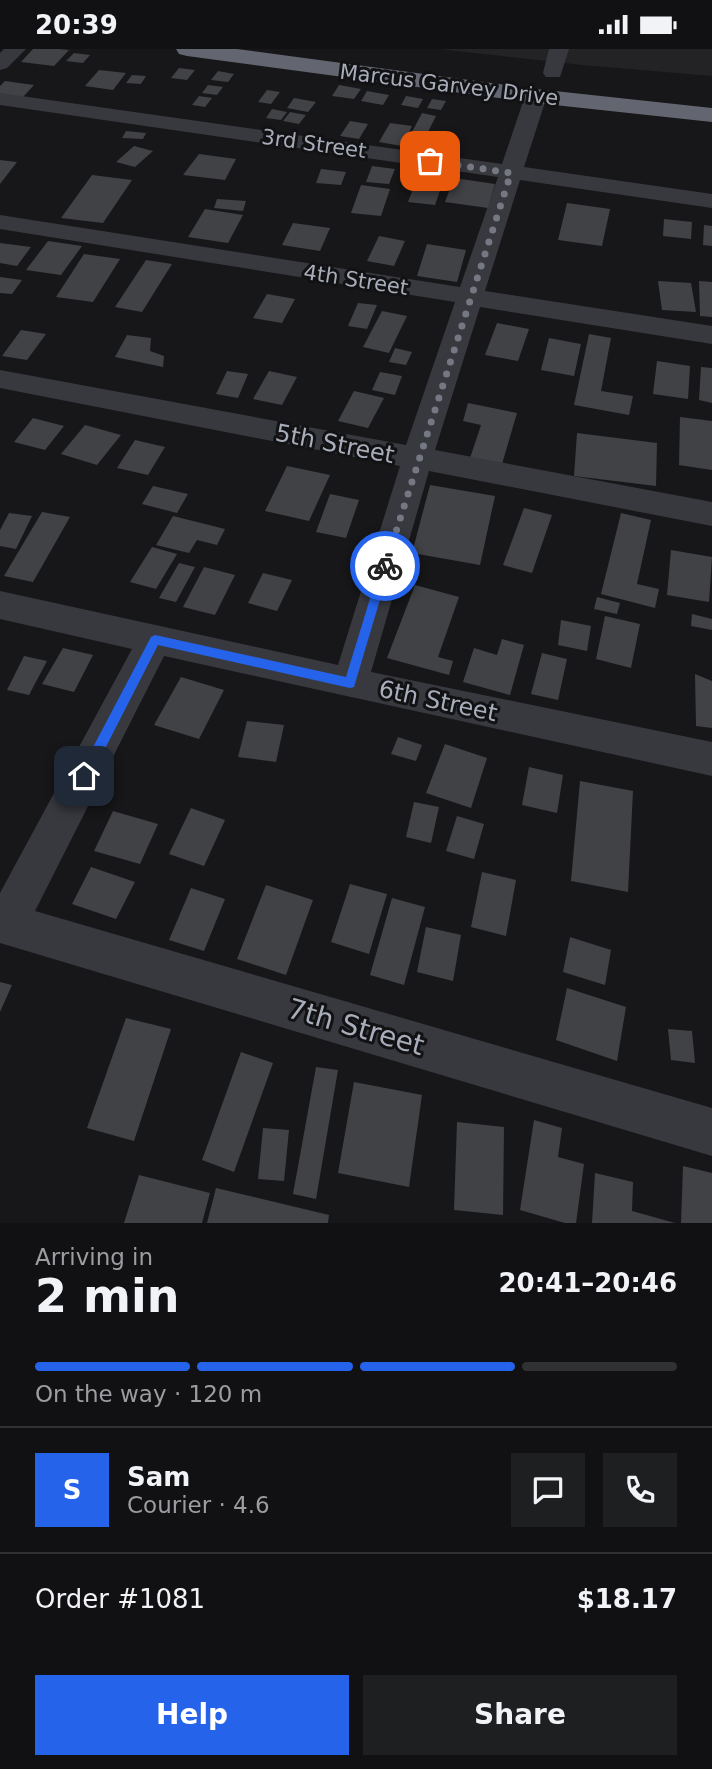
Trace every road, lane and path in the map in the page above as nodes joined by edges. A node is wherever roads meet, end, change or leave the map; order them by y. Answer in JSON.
{"nodes":[{"id":1,"x":16,"y":49,"type":"edge"},
{"id":2,"x":187,"y":49,"type":"edge"},
{"id":3,"x":328,"y":49,"type":"edge"},
{"id":4,"x":559,"y":49,"type":"edge"},
{"id":5,"x":234,"y":57,"type":"junction"},
{"id":6,"x":0,"y":64,"type":"edge"},
{"id":7,"x":459,"y":64,"type":"dead end"},
{"id":8,"x":553,"y":73,"type":"junction"},
{"id":9,"x":579,"y":76,"type":"dead end"},
{"id":10,"x":531,"y":84,"type":"junction"},
{"id":11,"x":0,"y":99,"type":"edge"},
{"id":12,"x":712,"y":107,"type":"edge"},
{"id":13,"x":712,"y":115,"type":"edge"},
{"id":14,"x":511,"y":173,"type":"junction"},
{"id":15,"x":712,"y":201,"type":"edge"},
{"id":16,"x":0,"y":222,"type":"edge"},
{"id":17,"x":470,"y":298,"type":"junction"},
{"id":18,"x":712,"y":335,"type":"edge"},
{"id":19,"x":0,"y":379,"type":"edge"},
{"id":20,"x":418,"y":459,"type":"junction"},
{"id":21,"x":712,"y":514,"type":"edge"},
{"id":22,"x":0,"y":605,"type":"edge"},
{"id":23,"x":155,"y":640,"type":"junction"},
{"id":24,"x":350,"y":683,"type":"junction"},
{"id":25,"x":712,"y":759,"type":"edge"},
{"id":26,"x":3,"y":923,"type":"edge"},
{"id":27,"x":712,"y":1132,"type":"edge"}],
"edges":[{"from":1,"to":6,"type":"street"},
{"from":2,"to":5,"type":"highway","name":"Marcus Garvey Drive"},
{"from":3,"to":7,"type":"highway","name":"Marcus Garvey Drive"},
{"from":4,"to":8,"type":"street"},
{"from":5,"to":8,"type":"highway"},
{"from":5,"to":10,"type":"highway","name":"Marcus Garvey Drive"},
{"from":8,"to":9,"type":"highway","name":"Marcus Garvey Drive"},
{"from":8,"to":10,"type":"highway","name":"Marcus Garvey Drive"},
{"from":8,"to":12,"type":"highway"},
{"from":10,"to":13,"type":"highway","name":"Marcus Garvey Drive"},
{"from":10,"to":14,"type":"street"},
{"from":11,"to":14,"type":"street","name":"3rd Street"},
{"from":14,"to":15,"type":"street","name":"3rd Street"},
{"from":14,"to":17,"type":"street"},
{"from":16,"to":17,"type":"street","name":"4th Street"},
{"from":17,"to":18,"type":"street","name":"4th Street"},
{"from":17,"to":20,"type":"street"},
{"from":19,"to":20,"type":"street","name":"5th Street"},
{"from":20,"to":21,"type":"street","name":"5th Street"},
{"from":20,"to":24,"type":"street"},
{"from":22,"to":23,"type":"street","name":"6th Street"},
{"from":23,"to":24,"type":"street","name":"6th Street"},
{"from":23,"to":26,"type":"street"},
{"from":24,"to":25,"type":"street","name":"6th Street"},
{"from":26,"to":27,"type":"street","name":"7th Street"}]}
